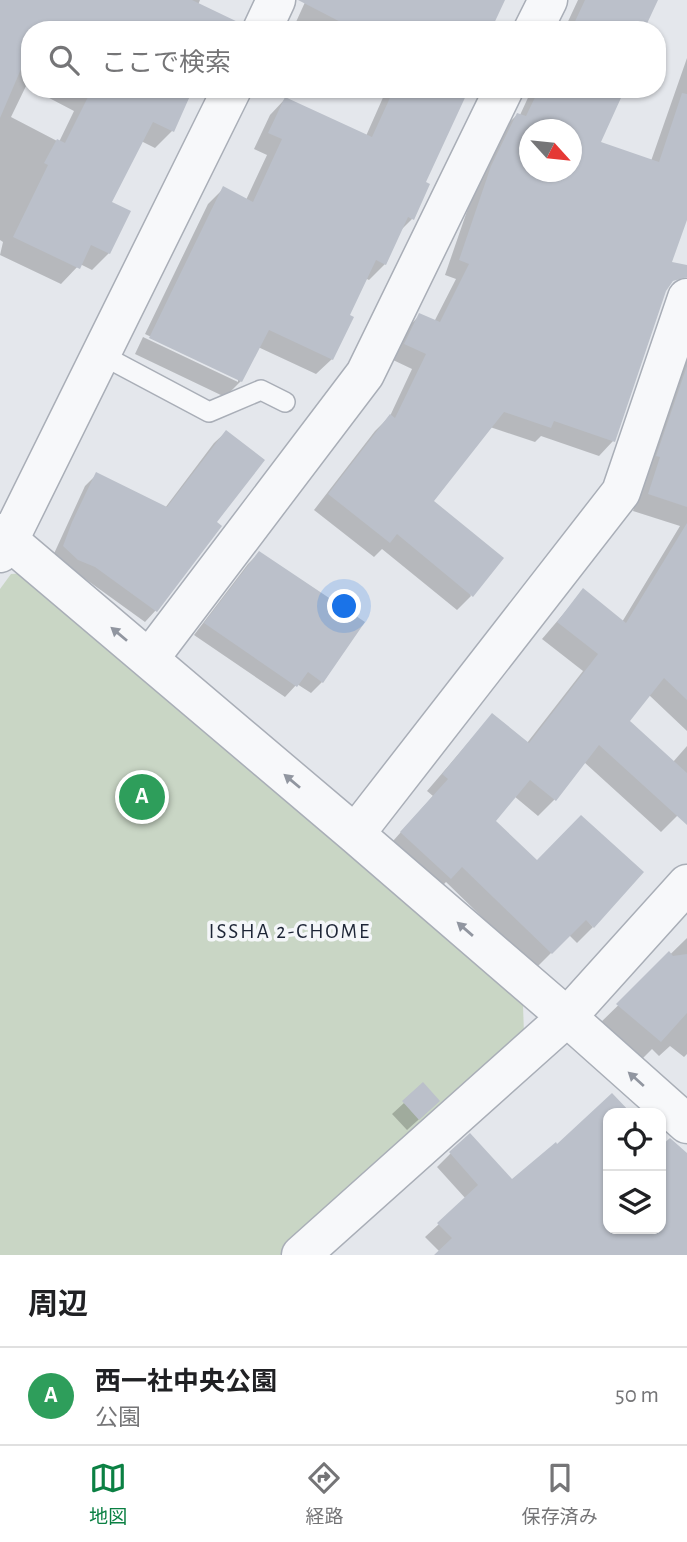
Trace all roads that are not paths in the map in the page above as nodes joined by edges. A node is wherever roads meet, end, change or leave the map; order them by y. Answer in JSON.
{"nodes":[{"id":1,"x":276,"y":0,"type":"edge"},
{"id":2,"x":548,"y":0,"type":"edge"},
{"id":3,"x":266,"y":21,"type":"edge"},
{"id":4,"x":538,"y":21,"type":"edge"},
{"id":5,"x":228,"y":98,"type":"edge"},
{"id":6,"x":500,"y":98,"type":"edge"},
{"id":7,"x":687,"y":298,"type":"edge"},
{"id":8,"x":100,"y":354,"type":"junction"},
{"id":9,"x":285,"y":402,"type":"dead end"},
{"id":10,"x":3,"y":542,"type":"edge"},
{"id":11,"x":149,"y":659,"type":"junction"},
{"id":12,"x":355,"y":834,"type":"junction"},
{"id":13,"x":687,"y":884,"type":"edge"},
{"id":14,"x":567,"y":1017,"type":"junction"},
{"id":15,"x":687,"y":1124,"type":"edge"},
{"id":16,"x":301,"y":1255,"type":"edge"}],
"edges":[{"from":1,"to":3,"type":"street"},
{"from":2,"to":4,"type":"street"},
{"from":5,"to":8,"type":"street"},
{"from":6,"to":11,"type":"street"},
{"from":7,"to":12,"type":"street"},
{"from":8,"to":9,"type":"lane"},
{"from":8,"to":10,"type":"street"},
{"from":11,"to":10,"type":"street","one_way":true},
{"from":12,"to":11,"type":"street","one_way":true},
{"from":14,"to":12,"type":"street","one_way":true},
{"from":13,"to":14,"type":"street"},
{"from":15,"to":14,"type":"street","one_way":true},
{"from":14,"to":16,"type":"street"}]}
